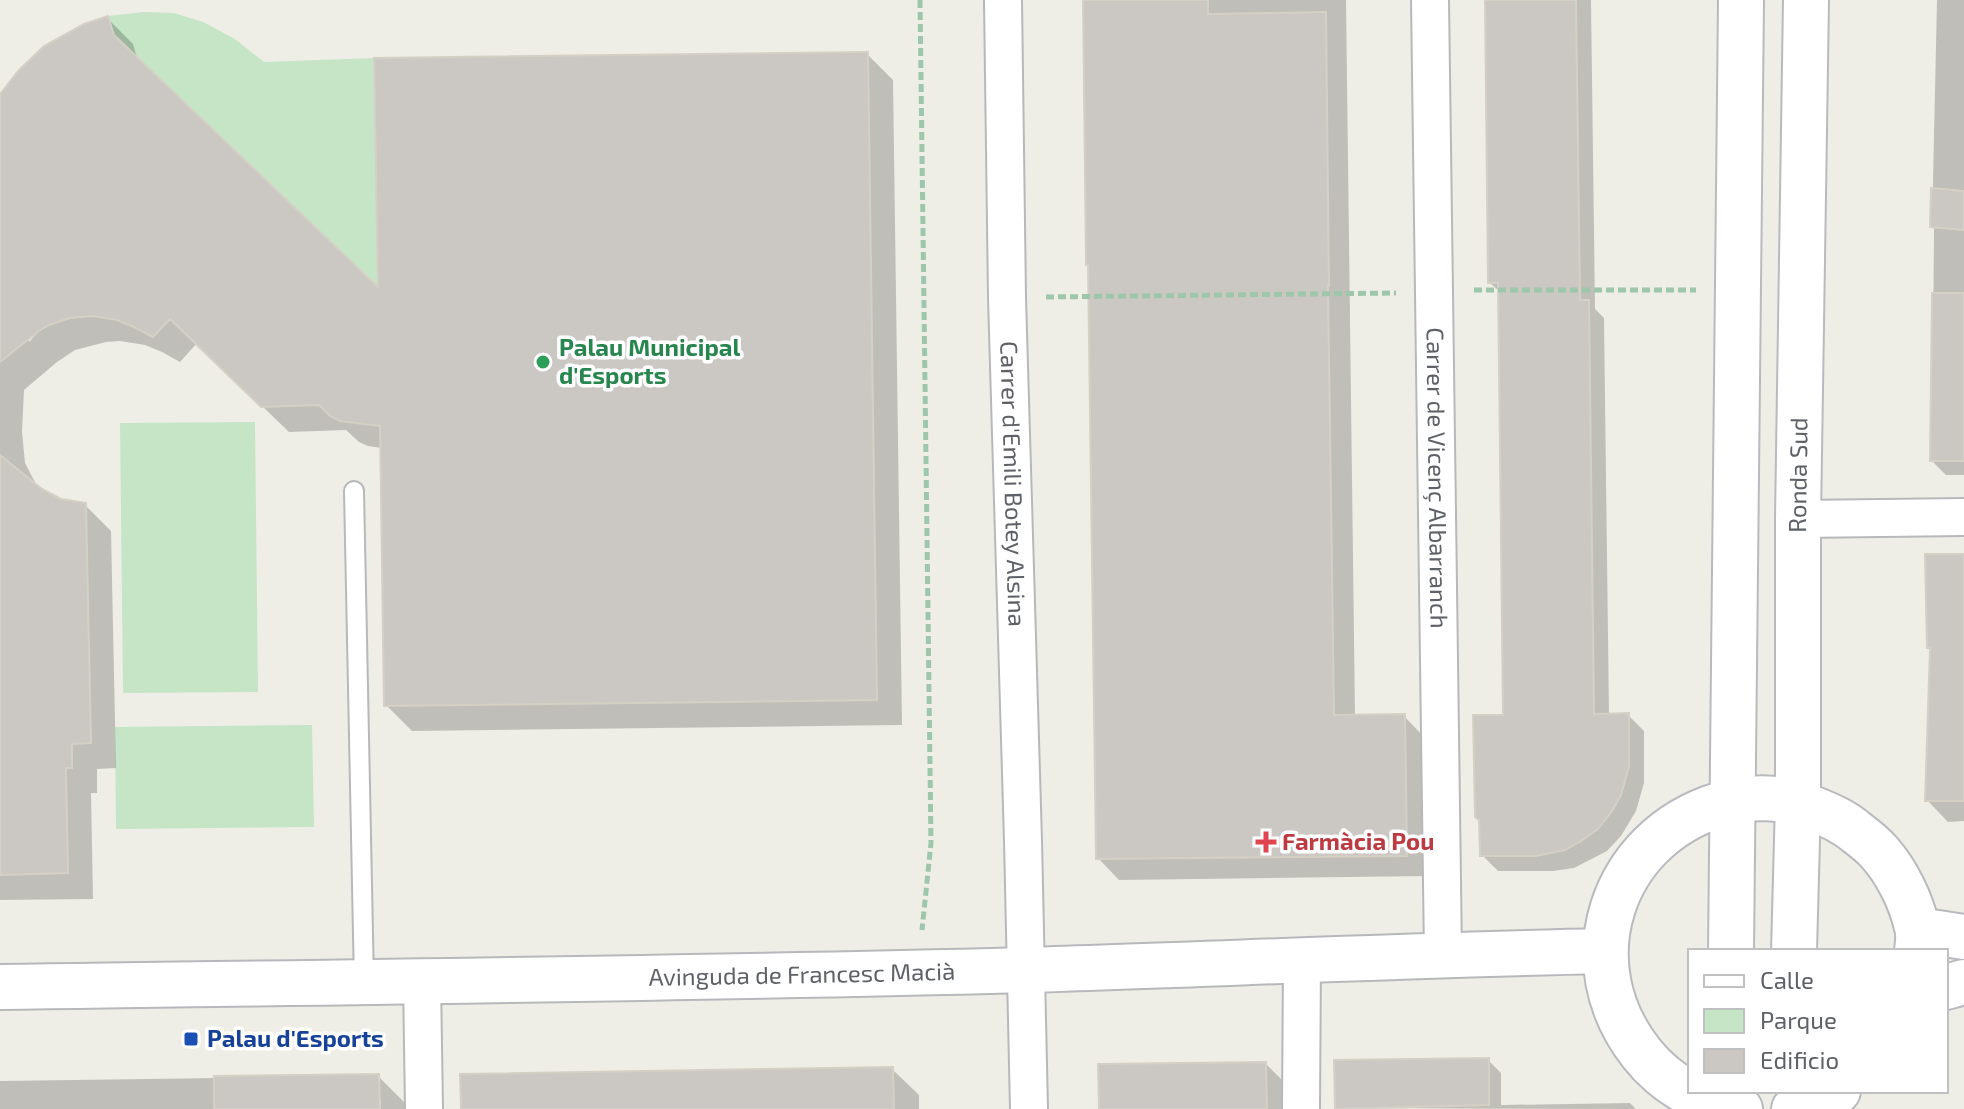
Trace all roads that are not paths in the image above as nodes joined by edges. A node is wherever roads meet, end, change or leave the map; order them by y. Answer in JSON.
{"nodes":[{"id":1,"x":1003,"y":0,"type":"edge"},
{"id":2,"x":1430,"y":0,"type":"edge"},
{"id":3,"x":1741,"y":0,"type":"edge"},
{"id":4,"x":1806,"y":0,"type":"edge"},
{"id":5,"x":354,"y":491,"type":"dead end"},
{"id":6,"x":1964,"y":517,"type":"edge"},
{"id":7,"x":1798,"y":519,"type":"junction"},
{"id":8,"x":1733,"y":800,"type":"junction"},
{"id":9,"x":1798,"y":802,"type":"junction"},
{"id":10,"x":1964,"y":937,"type":"edge"},
{"id":11,"x":1918,"y":940,"type":"edge"},
{"id":12,"x":1731,"y":949,"type":"edge"},
{"id":13,"x":1794,"y":949,"type":"edge"},
{"id":14,"x":1605,"y":951,"type":"junction"},
{"id":15,"x":1443,"y":954,"type":"junction"},
{"id":16,"x":1302,"y":960,"type":"junction"},
{"id":17,"x":1025,"y":970,"type":"junction"},
{"id":18,"x":422,"y":981,"type":"junction"},
{"id":19,"x":364,"y":983,"type":"junction"},
{"id":20,"x":0,"y":987,"type":"edge"},
{"id":21,"x":1833,"y":1093,"type":"edge"},
{"id":22,"x":1677,"y":1098,"type":"edge"},
{"id":23,"x":1730,"y":1108,"type":"edge"},
{"id":24,"x":424,"y":1109,"type":"edge"},
{"id":25,"x":1029,"y":1109,"type":"edge"},
{"id":26,"x":1301,"y":1109,"type":"edge"},
{"id":27,"x":1740,"y":1109,"type":"edge"},
{"id":28,"x":1792,"y":1109,"type":"edge"}],
"edges":[{"from":1,"to":17,"type":"street","name":"Carrer d'Emili Botey Alsina"},
{"from":2,"to":15,"type":"street","name":"Carrer de Vicenç Albarranch"},
{"from":3,"to":8,"type":"main road"},
{"from":4,"to":7,"type":"main road","name":"Ronda Sud"},
{"from":5,"to":19,"type":"lane"},
{"from":6,"to":7,"type":"street"},
{"from":7,"to":9,"type":"main road","name":"Ronda Sud"},
{"from":8,"to":9,"type":"main road"},
{"from":8,"to":12,"type":"main road"},
{"from":8,"to":14,"type":"main road"},
{"from":9,"to":11,"type":"main road"},
{"from":9,"to":13,"type":"main road","name":"Ronda Sud"},
{"from":10,"to":11,"type":"main road"},
{"from":14,"to":15,"type":"main road","name":"Avinguda de Francesc Macià"},
{"from":14,"to":22,"type":"main road"},
{"from":15,"to":16,"type":"main road","name":"Avinguda de Francesc Macià"},
{"from":16,"to":17,"type":"main road","name":"Avinguda de Francesc Macià"},
{"from":16,"to":26,"type":"street"},
{"from":17,"to":18,"type":"main road","name":"Avinguda de Francesc Macià"},
{"from":17,"to":25,"type":"street","name":"Carrer d'Emili Botey Alsina"},
{"from":18,"to":19,"type":"main road","name":"Avinguda de Francesc Macià"},
{"from":18,"to":24,"type":"street"},
{"from":19,"to":20,"type":"main road","name":"Avinguda de Francesc Macià"},
{"from":21,"to":28,"type":"main road"},
{"from":22,"to":23,"type":"main road"},
{"from":23,"to":27,"type":"main road"}]}
